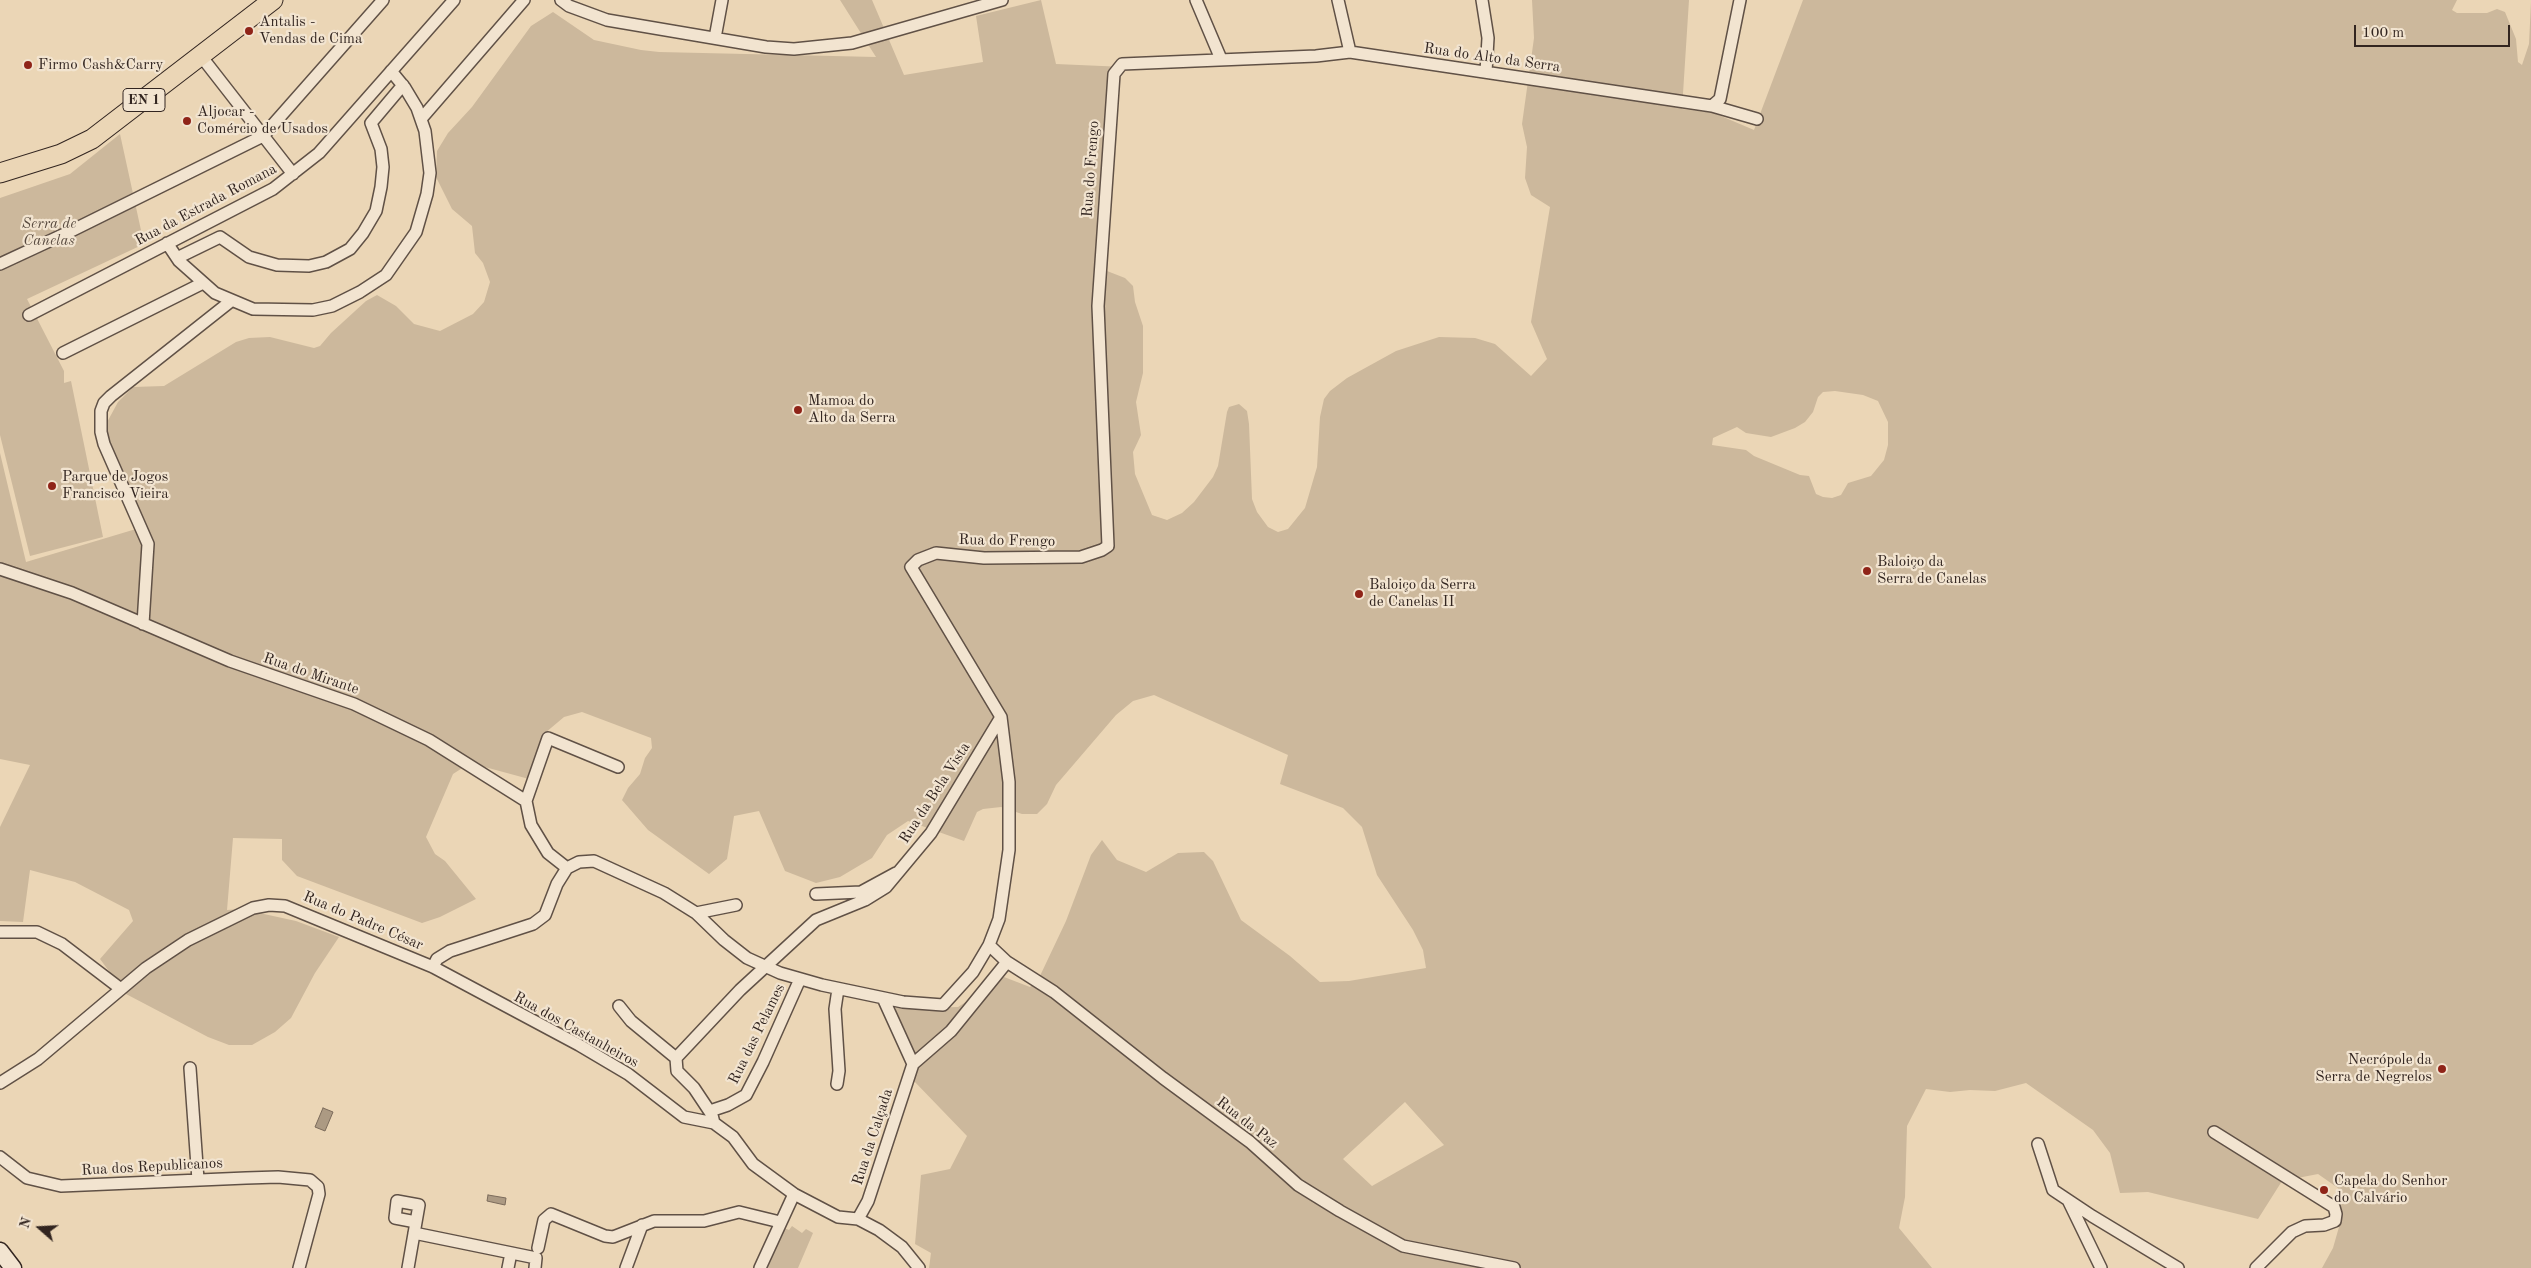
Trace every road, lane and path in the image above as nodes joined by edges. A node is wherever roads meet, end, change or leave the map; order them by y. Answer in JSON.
{"nodes":[{"id":1,"x":273,"y":0,"type":"edge"},
{"id":2,"x":382,"y":0,"type":"edge"},
{"id":3,"x":454,"y":0,"type":"edge"},
{"id":4,"x":524,"y":0,"type":"edge"},
{"id":5,"x":561,"y":0,"type":"edge"},
{"id":6,"x":722,"y":0,"type":"edge"},
{"id":7,"x":1002,"y":0,"type":"edge"},
{"id":8,"x":1196,"y":0,"type":"edge"},
{"id":9,"x":1338,"y":0,"type":"edge"},
{"id":10,"x":1482,"y":0,"type":"edge"},
{"id":11,"x":1740,"y":0,"type":"edge"},
{"id":12,"x":716,"y":38,"type":"junction"},
{"id":13,"x":1350,"y":52,"type":"junction"},
{"id":14,"x":201,"y":56,"type":"junction"},
{"id":15,"x":1221,"y":59,"type":"junction"},
{"id":16,"x":391,"y":71,"type":"junction"},
{"id":17,"x":1486,"y":72,"type":"junction"},
{"id":18,"x":403,"y":85,"type":"junction"},
{"id":19,"x":1712,"y":106,"type":"junction"},
{"id":20,"x":421,"y":118,"type":"junction"},
{"id":21,"x":1757,"y":119,"type":"dead end"},
{"id":22,"x":263,"y":136,"type":"junction"},
{"id":23,"x":0,"y":173,"type":"edge"},
{"id":24,"x":293,"y":174,"type":"junction"},
{"id":25,"x":167,"y":243,"type":"junction"},
{"id":26,"x":177,"y":258,"type":"junction"},
{"id":27,"x":0,"y":264,"type":"edge"},
{"id":28,"x":203,"y":283,"type":"junction"},
{"id":29,"x":232,"y":301,"type":"junction"},
{"id":30,"x":29,"y":315,"type":"dead end"},
{"id":31,"x":64,"y":352,"type":"dead end"},
{"id":32,"x":0,"y":569,"type":"edge"},
{"id":33,"x":143,"y":624,"type":"junction"},
{"id":34,"x":1002,"y":717,"type":"junction"},
{"id":35,"x":618,"y":767,"type":"dead end"},
{"id":36,"x":526,"y":801,"type":"junction"},
{"id":37,"x":567,"y":868,"type":"junction"},
{"id":38,"x":900,"y":871,"type":"junction"},
{"id":39,"x":816,"y":894,"type":"dead end"},
{"id":40,"x":736,"y":905,"type":"dead end"},
{"id":41,"x":696,"y":913,"type":"junction"},
{"id":42,"x":0,"y":932,"type":"edge"},
{"id":43,"x":989,"y":945,"type":"junction"},
{"id":44,"x":1007,"y":962,"type":"junction"},
{"id":45,"x":767,"y":966,"type":"junction"},
{"id":46,"x":433,"y":967,"type":"junction"},
{"id":47,"x":800,"y":979,"type":"junction"},
{"id":48,"x":120,"y":989,"type":"junction"},
{"id":49,"x":838,"y":989,"type":"junction"},
{"id":50,"x":883,"y":998,"type":"junction"},
{"id":51,"x":619,"y":1006,"type":"dead end"},
{"id":52,"x":676,"y":1058,"type":"junction"},
{"id":53,"x":913,"y":1064,"type":"junction"},
{"id":54,"x":190,"y":1068,"type":"dead end"},
{"id":55,"x":0,"y":1083,"type":"edge"},
{"id":56,"x":837,"y":1084,"type":"dead end"},
{"id":57,"x":710,"y":1111,"type":"junction"},
{"id":58,"x":714,"y":1123,"type":"junction"},
{"id":59,"x":2214,"y":1132,"type":"dead end"},
{"id":60,"x":2038,"y":1144,"type":"dead end"},
{"id":61,"x":0,"y":1157,"type":"edge"},
{"id":62,"x":198,"y":1180,"type":"junction"},
{"id":63,"x":794,"y":1194,"type":"junction"},
{"id":64,"x":2067,"y":1199,"type":"junction"},
{"id":65,"x":858,"y":1220,"type":"junction"},
{"id":66,"x":780,"y":1222,"type":"junction"},
{"id":67,"x":642,"y":1225,"type":"junction"},
{"id":68,"x":0,"y":1251,"type":"edge"},
{"id":69,"x":511,"y":1253,"type":"junction"},
{"id":70,"x":536,"y":1258,"type":"edge"},
{"id":71,"x":1461,"y":1263,"type":"edge"},
{"id":72,"x":13,"y":1268,"type":"edge"},
{"id":73,"x":299,"y":1268,"type":"edge"},
{"id":74,"x":408,"y":1268,"type":"edge"},
{"id":75,"x":508,"y":1268,"type":"edge"},
{"id":76,"x":626,"y":1268,"type":"edge"},
{"id":77,"x":760,"y":1268,"type":"edge"},
{"id":78,"x":919,"y":1268,"type":"edge"},
{"id":79,"x":1514,"y":1268,"type":"edge"},
{"id":80,"x":2101,"y":1268,"type":"edge"},
{"id":81,"x":2178,"y":1268,"type":"edge"},
{"id":82,"x":2256,"y":1268,"type":"edge"}],
"edges":[{"from":1,"to":14,"type":"main road","number":"EN 1"},
{"from":2,"to":22,"type":"street"},
{"from":3,"to":16,"type":"street","name":"Rua da Estrada Romana"},
{"from":4,"to":20,"type":"street"},
{"from":5,"to":12,"type":"street"},
{"from":6,"to":12,"type":"street"},
{"from":7,"to":12,"type":"street"},
{"from":8,"to":15,"type":"street"},
{"from":9,"to":13,"type":"street"},
{"from":10,"to":17,"type":"street"},
{"from":11,"to":19,"type":"street"},
{"from":13,"to":15,"type":"street","name":"Rua do Alto da Serra"},
{"from":13,"to":17,"type":"street","name":"Rua do Alto da Serra"},
{"from":14,"to":22,"type":"street"},
{"from":14,"to":23,"type":"main road","number":"EN 1"},
{"from":15,"to":34,"type":"street","name":"Rua do Frengo"},
{"from":16,"to":18,"type":"street"},
{"from":16,"to":24,"type":"street","name":"Rua da Estrada Romana"},
{"from":17,"to":19,"type":"street","name":"Rua do Alto da Serra"},
{"from":18,"to":20,"type":"street"},
{"from":18,"to":26,"type":"street"},
{"from":19,"to":21,"type":"street","name":"Rua do Alto da Serra"},
{"from":20,"to":29,"type":"street"},
{"from":22,"to":24,"type":"street"},
{"from":22,"to":27,"type":"street"},
{"from":24,"to":25,"type":"street","name":"Rua da Estrada Romana"},
{"from":25,"to":26,"type":"street"},
{"from":25,"to":30,"type":"street","name":"Rua da Estrada Romana"},
{"from":26,"to":28,"type":"street"},
{"from":28,"to":29,"type":"street"},
{"from":28,"to":31,"type":"street"},
{"from":29,"to":33,"type":"street"},
{"from":32,"to":33,"type":"street","name":"Rua do Mirante"},
{"from":33,"to":36,"type":"street","name":"Rua do Mirante"},
{"from":34,"to":38,"type":"street","name":"Rua da Bela Vista"},
{"from":34,"to":43,"type":"street","name":"Rua do Frengo"},
{"from":35,"to":36,"type":"street"},
{"from":36,"to":37,"type":"street"},
{"from":37,"to":41,"type":"street"},
{"from":37,"to":46,"type":"street","name":"Rua do Padre César"},
{"from":38,"to":39,"type":"street"},
{"from":38,"to":45,"type":"street","name":"Rua da Bela Vista"},
{"from":40,"to":41,"type":"street"},
{"from":41,"to":45,"type":"street"},
{"from":42,"to":48,"type":"street"},
{"from":43,"to":44,"type":"street","name":"Rua da Paz"},
{"from":43,"to":50,"type":"street","name":"Rua do Frengo"},
{"from":44,"to":53,"type":"street"},
{"from":44,"to":71,"type":"street","name":"Rua da Paz"},
{"from":45,"to":47,"type":"street"},
{"from":45,"to":52,"type":"street","name":"Rua da Bela Vista"},
{"from":46,"to":48,"type":"street","name":"Rua do Padre César"},
{"from":46,"to":58,"type":"street","name":"Rua dos Castanheiros"},
{"from":47,"to":49,"type":"street"},
{"from":47,"to":57,"type":"street","name":"Rua das Pelames"},
{"from":48,"to":55,"type":"street","name":"Rua do Padre César"},
{"from":49,"to":50,"type":"street","name":"Rua do Frengo"},
{"from":49,"to":56,"type":"street"},
{"from":50,"to":53,"type":"street"},
{"from":51,"to":52,"type":"street"},
{"from":52,"to":57,"type":"street"},
{"from":53,"to":65,"type":"street","name":"Rua da Calçada"},
{"from":54,"to":62,"type":"street"},
{"from":57,"to":58,"type":"street"},
{"from":58,"to":63,"type":"street","name":"Rua dos Castanheiros"},
{"from":59,"to":82,"type":"street"},
{"from":60,"to":64,"type":"street"},
{"from":61,"to":62,"type":"street","name":"Rua dos Republicanos"},
{"from":62,"to":73,"type":"street","name":"Rua dos Republicanos"},
{"from":63,"to":65,"type":"street"},
{"from":63,"to":66,"type":"street"},
{"from":64,"to":80,"type":"street"},
{"from":64,"to":81,"type":"street"},
{"from":65,"to":78,"type":"street"},
{"from":66,"to":67,"type":"street"},
{"from":66,"to":77,"type":"street"},
{"from":67,"to":70,"type":"street"},
{"from":67,"to":76,"type":"street"},
{"from":68,"to":72,"type":"main road"},
{"from":69,"to":70,"type":"street"},
{"from":69,"to":74,"type":"street"},
{"from":69,"to":75,"type":"street"},
{"from":71,"to":79,"type":"street","name":"Rua da Paz"}]}
